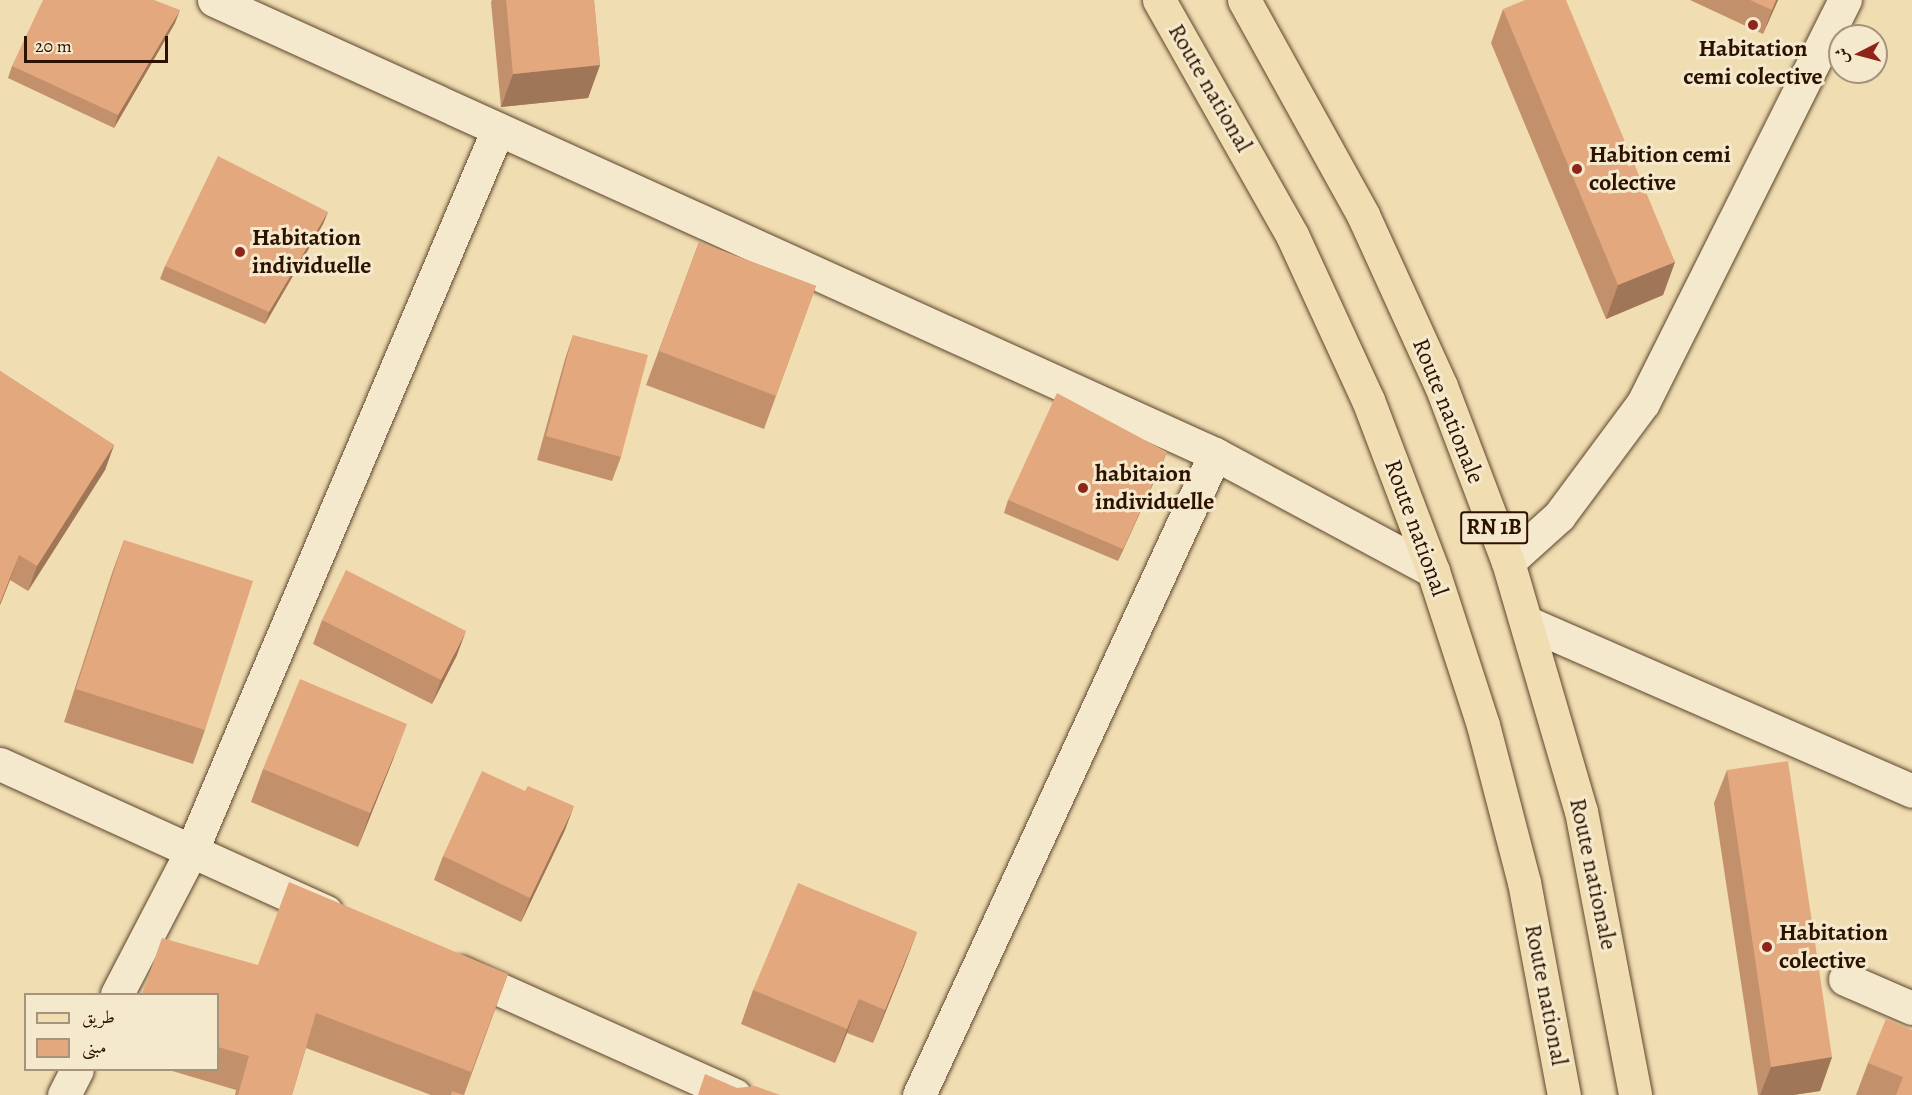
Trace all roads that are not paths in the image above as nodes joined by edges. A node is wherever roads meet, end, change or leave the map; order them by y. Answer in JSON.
{"nodes":[{"id":1,"x":214,"y":0,"type":"edge"},
{"id":2,"x":1159,"y":0,"type":"edge"},
{"id":3,"x":1244,"y":0,"type":"edge"},
{"id":4,"x":1845,"y":0,"type":"edge"},
{"id":5,"x":498,"y":129,"type":"junction"},
{"id":6,"x":1215,"y":454,"type":"junction"},
{"id":7,"x":1508,"y":562,"type":"junction"},
{"id":8,"x":1433,"y":571,"type":"junction"},
{"id":9,"x":1528,"y":623,"type":"junction"},
{"id":10,"x":0,"y":764,"type":"edge"},
{"id":11,"x":1912,"y":791,"type":"edge"},
{"id":12,"x":191,"y":852,"type":"junction"},
{"id":13,"x":354,"y":925,"type":"edge"},
{"id":14,"x":430,"y":959,"type":"edge"},
{"id":15,"x":1845,"y":979,"type":"dead end"},
{"id":16,"x":118,"y":993,"type":"edge"},
{"id":17,"x":1912,"y":1008,"type":"edge"},
{"id":18,"x":77,"y":1071,"type":"edge"},
{"id":19,"x":64,"y":1095,"type":"edge"},
{"id":20,"x":735,"y":1095,"type":"edge"},
{"id":21,"x":919,"y":1095,"type":"edge"},
{"id":22,"x":1564,"y":1095,"type":"edge"},
{"id":23,"x":1635,"y":1095,"type":"edge"}],
"edges":[{"from":1,"to":5,"type":"street"},
{"from":2,"to":8,"type":"main road","name":"Route national"},
{"from":3,"to":7,"type":"main road","name":"Route nationale","number":"RN 1B"},
{"from":4,"to":7,"type":"street"},
{"from":5,"to":6,"type":"street"},
{"from":5,"to":12,"type":"street"},
{"from":6,"to":8,"type":"street"},
{"from":6,"to":21,"type":"street"},
{"from":7,"to":9,"type":"main road","name":"Route nationale","number":"RN 1B"},
{"from":8,"to":22,"type":"main road","name":"Route national"},
{"from":9,"to":11,"type":"street"},
{"from":9,"to":23,"type":"main road","name":"Route nationale","number":"RN 1B"},
{"from":10,"to":12,"type":"street"},
{"from":12,"to":13,"type":"street"},
{"from":12,"to":16,"type":"street"},
{"from":14,"to":20,"type":"street"},
{"from":15,"to":17,"type":"street"},
{"from":18,"to":19,"type":"street"}]}
